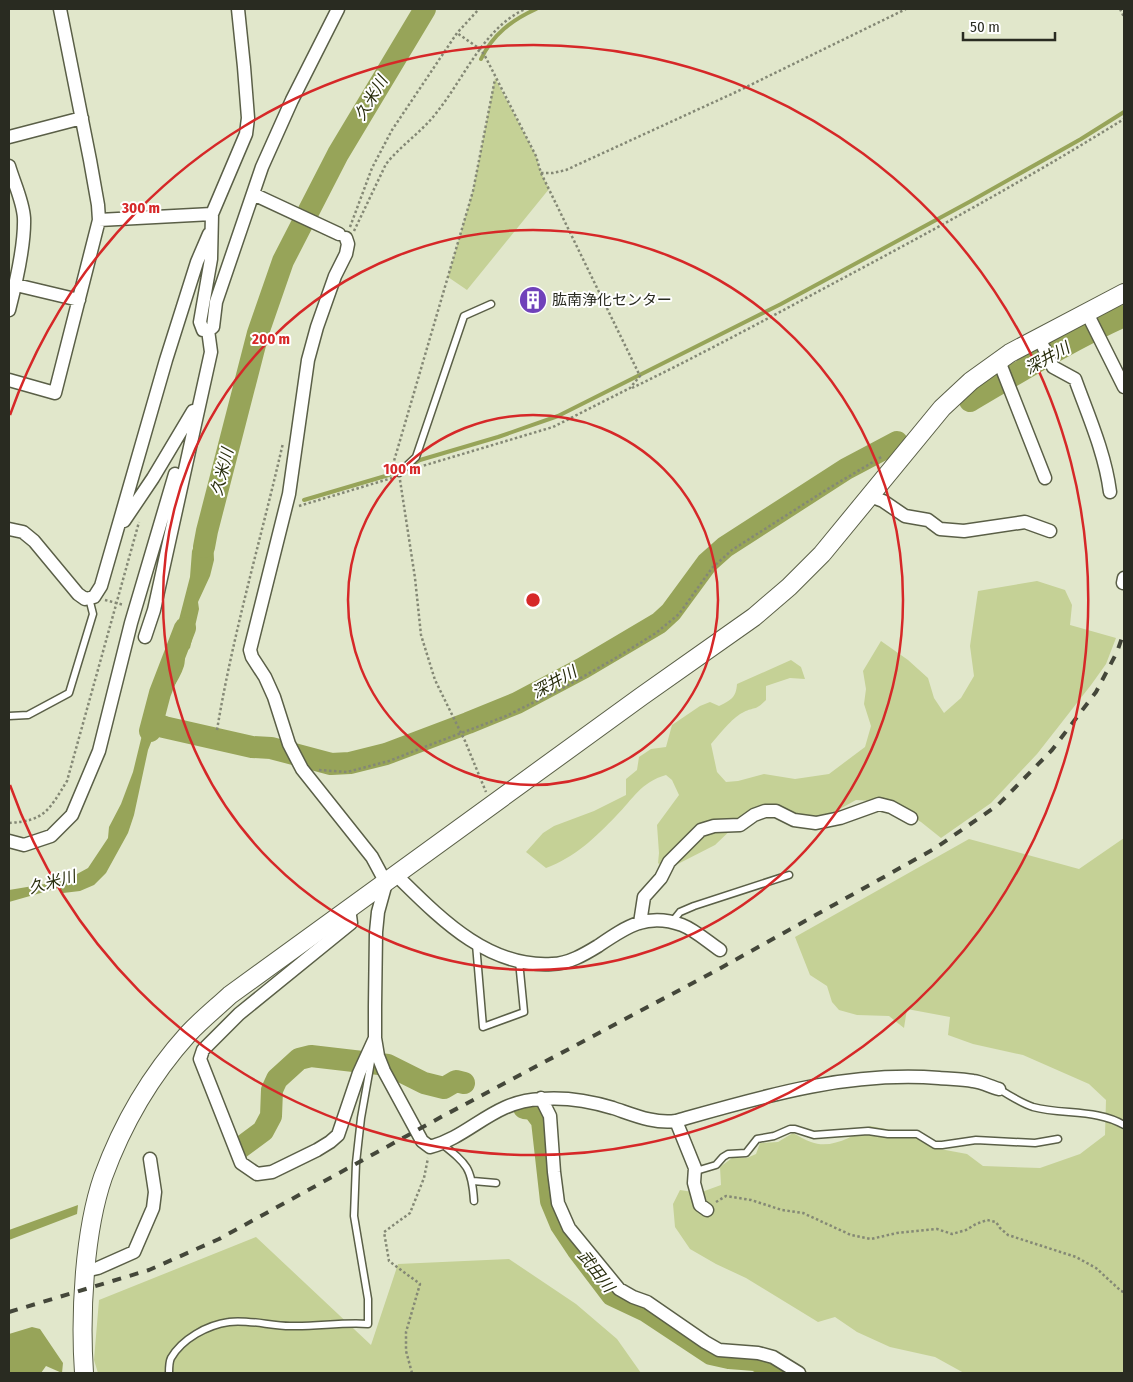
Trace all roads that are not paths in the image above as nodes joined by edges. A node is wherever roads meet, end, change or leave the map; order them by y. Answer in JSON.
{"nodes":[{"id":1,"x":60,"y":9,"type":"edge"},
{"id":2,"x":238,"y":9,"type":"edge"},
{"id":3,"x":338,"y":9,"type":"edge"},
{"id":4,"x":82,"y":118,"type":"junction"},
{"id":5,"x":9,"y":137,"type":"edge"},
{"id":6,"x":9,"y":166,"type":"edge"},
{"id":7,"x":253,"y":194,"type":"junction"},
{"id":8,"x":212,"y":214,"type":"junction"},
{"id":9,"x":99,"y":220,"type":"junction"},
{"id":10,"x":211,"y":230,"type":"junction"},
{"id":11,"x":16,"y":284,"type":"junction"},
{"id":12,"x":1124,"y":293,"type":"edge"},
{"id":13,"x":80,"y":300,"type":"junction"},
{"id":14,"x":491,"y":304,"type":"dead end"},
{"id":15,"x":9,"y":310,"type":"edge"},
{"id":16,"x":1087,"y":313,"type":"junction"},
{"id":17,"x":208,"y":330,"type":"junction"},
{"id":18,"x":1039,"y":338,"type":"junction"},
{"id":19,"x":210,"y":352,"type":"junction"},
{"id":20,"x":999,"y":361,"type":"junction"},
{"id":21,"x":9,"y":380,"type":"edge"},
{"id":22,"x":1124,"y":387,"type":"edge"},
{"id":23,"x":194,"y":408,"type":"junction"},
{"id":24,"x":398,"y":472,"type":"road end"},
{"id":25,"x":1045,"y":478,"type":"dead end"},
{"id":26,"x":1110,"y":492,"type":"dead end"},
{"id":27,"x":870,"y":496,"type":"junction"},
{"id":28,"x":9,"y":528,"type":"edge"},
{"id":29,"x":1050,"y":531,"type":"dead end"},
{"id":30,"x":116,"y":536,"type":"junction"},
{"id":31,"x":91,"y":598,"type":"junction"},
{"id":32,"x":146,"y":638,"type":"dead end"},
{"id":33,"x":9,"y":716,"type":"edge"},
{"id":34,"x":911,"y":818,"type":"dead end"},
{"id":35,"x":9,"y":841,"type":"edge"},
{"id":36,"x":789,"y":876,"type":"dead end"},
{"id":37,"x":391,"y":879,"type":"junction"},
{"id":38,"x":348,"y":908,"type":"junction"},
{"id":39,"x":640,"y":923,"type":"junction"},
{"id":40,"x":671,"y":923,"type":"junction"},
{"id":41,"x":476,"y":944,"type":"junction"},
{"id":42,"x":720,"y":950,"type":"dead end"},
{"id":43,"x":519,"y":961,"type":"junction"},
{"id":44,"x":375,"y":1038,"type":"junction"},
{"id":45,"x":999,"y":1089,"type":"joint"},
{"id":46,"x":541,"y":1098,"type":"junction"},
{"id":47,"x":676,"y":1121,"type":"junction"},
{"id":48,"x":1124,"y":1125,"type":"edge"},
{"id":49,"x":1058,"y":1140,"type":"dead end"},
{"id":50,"x":436,"y":1145,"type":"junction"},
{"id":51,"x":150,"y":1159,"type":"dead end"},
{"id":52,"x":696,"y":1171,"type":"junction"},
{"id":53,"x":473,"y":1181,"type":"junction"},
{"id":54,"x":496,"y":1183,"type":"dead end"},
{"id":55,"x":474,"y":1201,"type":"dead end"},
{"id":56,"x":707,"y":1210,"type":"road end"},
{"id":57,"x":85,"y":1271,"type":"junction"},
{"id":58,"x":84,"y":1373,"type":"edge"},
{"id":59,"x":169,"y":1373,"type":"edge"},
{"id":60,"x":799,"y":1373,"type":"edge"}],
"edges":[{"from":1,"to":4,"type":"street"},
{"from":2,"to":8,"type":"street"},
{"from":3,"to":7,"type":"street"},
{"from":4,"to":5,"type":"street"},
{"from":4,"to":9,"type":"street"},
{"from":6,"to":11,"type":"street"},
{"from":7,"to":17,"type":"street"},
{"from":7,"to":37,"type":"street"},
{"from":8,"to":9,"type":"street"},
{"from":8,"to":10,"type":"street"},
{"from":9,"to":13,"type":"street"},
{"from":10,"to":17,"type":"street"},
{"from":10,"to":30,"type":"street"},
{"from":11,"to":13,"type":"street"},
{"from":11,"to":15,"type":"street"},
{"from":12,"to":16,"type":"street"},
{"from":13,"to":21,"type":"street"},
{"from":14,"to":24,"type":"lane"},
{"from":16,"to":18,"type":"street"},
{"from":16,"to":22,"type":"street"},
{"from":17,"to":19,"type":"street"},
{"from":18,"to":20,"type":"street"},
{"from":18,"to":26,"type":"street"},
{"from":19,"to":23,"type":"street"},
{"from":19,"to":32,"type":"street"},
{"from":20,"to":25,"type":"street"},
{"from":20,"to":27,"type":"street"},
{"from":23,"to":30,"type":"street"},
{"from":23,"to":35,"type":"street"},
{"from":27,"to":29,"type":"street"},
{"from":27,"to":37,"type":"street"},
{"from":28,"to":31,"type":"street"},
{"from":30,"to":31,"type":"street"},
{"from":31,"to":33,"type":"lane"},
{"from":34,"to":39,"type":"street"},
{"from":36,"to":40,"type":"lane"},
{"from":37,"to":38,"type":"street"},
{"from":37,"to":41,"type":"street"},
{"from":37,"to":44,"type":"street"},
{"from":38,"to":44,"type":"street"},
{"from":38,"to":57,"type":"street"},
{"from":39,"to":40,"type":"street"},
{"from":39,"to":43,"type":"street"},
{"from":40,"to":42,"type":"street"},
{"from":41,"to":43,"type":"street"},
{"from":41,"to":43,"type":"lane"},
{"from":44,"to":50,"type":"street"},
{"from":44,"to":59,"type":"lane"},
{"from":45,"to":47,"type":"street"},
{"from":45,"to":48,"type":"lane"},
{"from":46,"to":47,"type":"street"},
{"from":46,"to":50,"type":"street"},
{"from":46,"to":60,"type":"street"},
{"from":47,"to":52,"type":"street"},
{"from":49,"to":52,"type":"lane"},
{"from":50,"to":53,"type":"lane"},
{"from":51,"to":57,"type":"street"},
{"from":52,"to":56,"type":"street"},
{"from":53,"to":54,"type":"lane"},
{"from":53,"to":55,"type":"lane"},
{"from":57,"to":58,"type":"street"}]}
